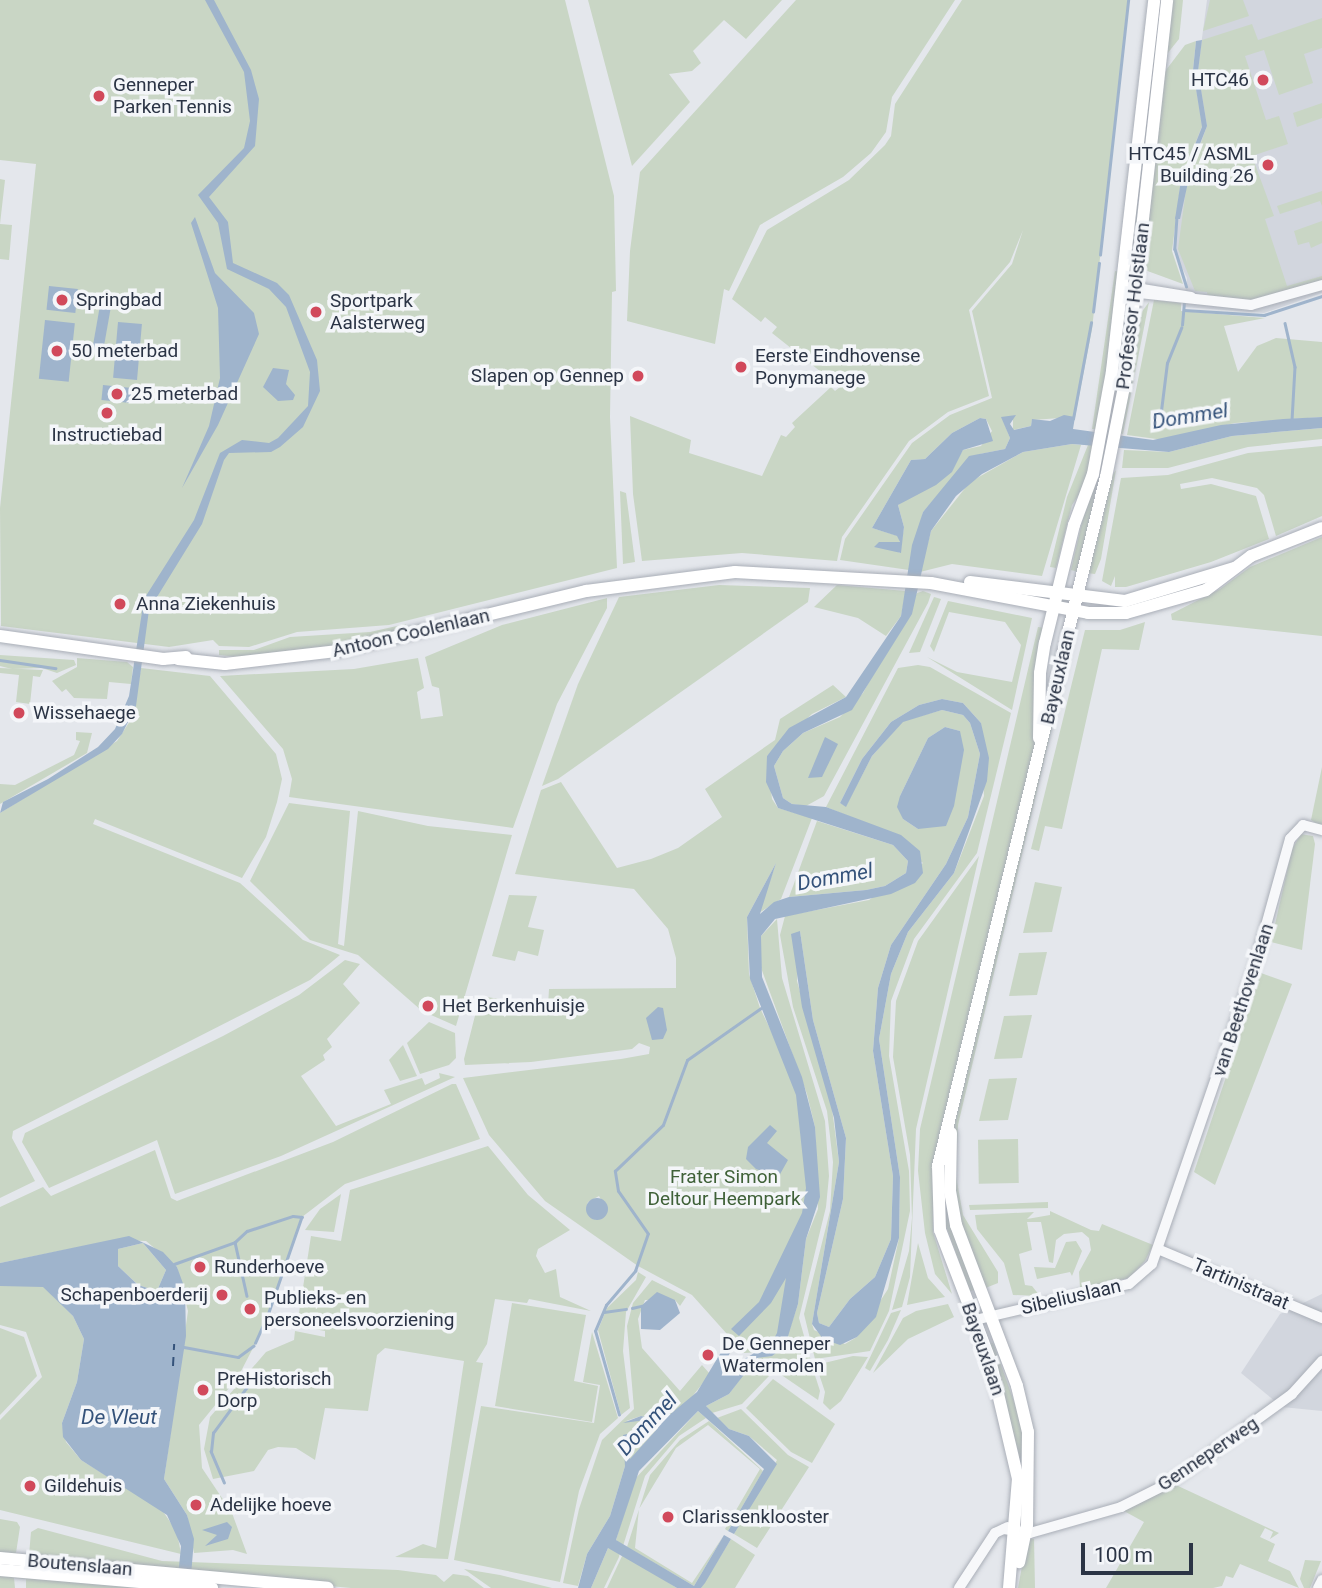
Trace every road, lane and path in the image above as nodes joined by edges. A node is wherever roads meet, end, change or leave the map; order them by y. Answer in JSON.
{"nodes":[{"id":1,"x":1154,"y":0,"type":"edge"},
{"id":2,"x":1167,"y":0,"type":"edge"},
{"id":3,"x":1322,"y":285,"type":"edge"},
{"id":4,"x":1132,"y":290,"type":"junction"},
{"id":5,"x":1100,"y":476,"type":"junction"},
{"id":6,"x":1322,"y":528,"type":"edge"},
{"id":7,"x":1056,"y":598,"type":"junction"},
{"id":8,"x":1075,"y":602,"type":"junction"},
{"id":9,"x":0,"y":636,"type":"edge"},
{"id":10,"x":23,"y":641,"type":"junction"},
{"id":11,"x":0,"y":643,"type":"edge"},
{"id":12,"x":1040,"y":746,"type":"junction"},
{"id":13,"x":1322,"y":830,"type":"edge"},
{"id":14,"x":952,"y":1115,"type":"junction"},
{"id":15,"x":1184,"y":1178,"type":"joint"},
{"id":16,"x":1160,"y":1250,"type":"junction"},
{"id":17,"x":990,"y":1316,"type":"junction"},
{"id":18,"x":1322,"y":1318,"type":"edge"},
{"id":19,"x":975,"y":1320,"type":"junction"},
{"id":20,"x":1322,"y":1361,"type":"edge"},
{"id":21,"x":1016,"y":1531,"type":"junction"},
{"id":22,"x":0,"y":1558,"type":"edge"},
{"id":23,"x":9,"y":1567,"type":"edge"},
{"id":24,"x":185,"y":1579,"type":"junction"},
{"id":25,"x":1322,"y":1580,"type":"edge"},
{"id":26,"x":212,"y":1588,"type":"edge"},
{"id":27,"x":328,"y":1588,"type":"edge"},
{"id":28,"x":959,"y":1588,"type":"edge"},
{"id":29,"x":1009,"y":1588,"type":"edge"},
{"id":30,"x":1016,"y":1588,"type":"edge"},
{"id":31,"x":1318,"y":1588,"type":"edge"}],
"edges":[{"from":1,"to":4,"type":"main road","name":"Professor Holstlaan"},
{"from":2,"to":4,"type":"main road","name":"Professor Holstlaan"},
{"from":3,"to":4,"type":"street"},
{"from":4,"to":5,"type":"main road","name":"Professor Holstlaan"},
{"from":5,"to":7,"type":"main road","name":"Professor Holstlaan"},
{"from":5,"to":8,"type":"main road","name":"Professor Holstlaan"},
{"from":6,"to":8,"type":"main road","name":"Antoon Coolenlaan"},
{"from":7,"to":8,"type":"main road","name":"Antoon Coolenlaan"},
{"from":7,"to":10,"type":"main road","name":"Antoon Coolenlaan"},
{"from":7,"to":12,"type":"main road","name":"Bayeuxlaan"},
{"from":8,"to":12,"type":"main road","name":"Bayeuxlaan"},
{"from":9,"to":10,"type":"main road","name":"Antoon Coolenlaan"},
{"from":10,"to":11,"type":"main road","name":"Antoon Coolenlaan"},
{"from":12,"to":14,"type":"main road","name":"Bayeuxlaan"},
{"from":13,"to":15,"type":"street","name":"van Beethovenlaan"},
{"from":14,"to":17,"type":"main road","name":"Bayeuxlaan"},
{"from":14,"to":19,"type":"main road","name":"Bayeuxlaan"},
{"from":15,"to":16,"type":"street","name":"Sibeliuslaan"},
{"from":16,"to":17,"type":"street","name":"Sibeliuslaan"},
{"from":16,"to":18,"type":"street","name":"Tartinistraat"},
{"from":17,"to":19,"type":"street","name":"Sibeliuslaan"},
{"from":17,"to":21,"type":"main road","name":"Bayeuxlaan"},
{"from":19,"to":21,"type":"main road","name":"Bayeuxlaan"},
{"from":20,"to":21,"type":"street","name":"Genneperweg"},
{"from":21,"to":28,"type":"street"},
{"from":21,"to":29,"type":"main road","name":"Bayeuxlaan"},
{"from":21,"to":30,"type":"main road","name":"Bayeuxlaan"},
{"from":22,"to":23,"type":"main road","name":"Boutenslaan"},
{"from":23,"to":24,"type":"main road","name":"Boutenslaan"},
{"from":24,"to":26,"type":"main road","name":"Boutenslaan"},
{"from":24,"to":27,"type":"main road","name":"Boutenslaan"},
{"from":25,"to":31,"type":"street"}]}
